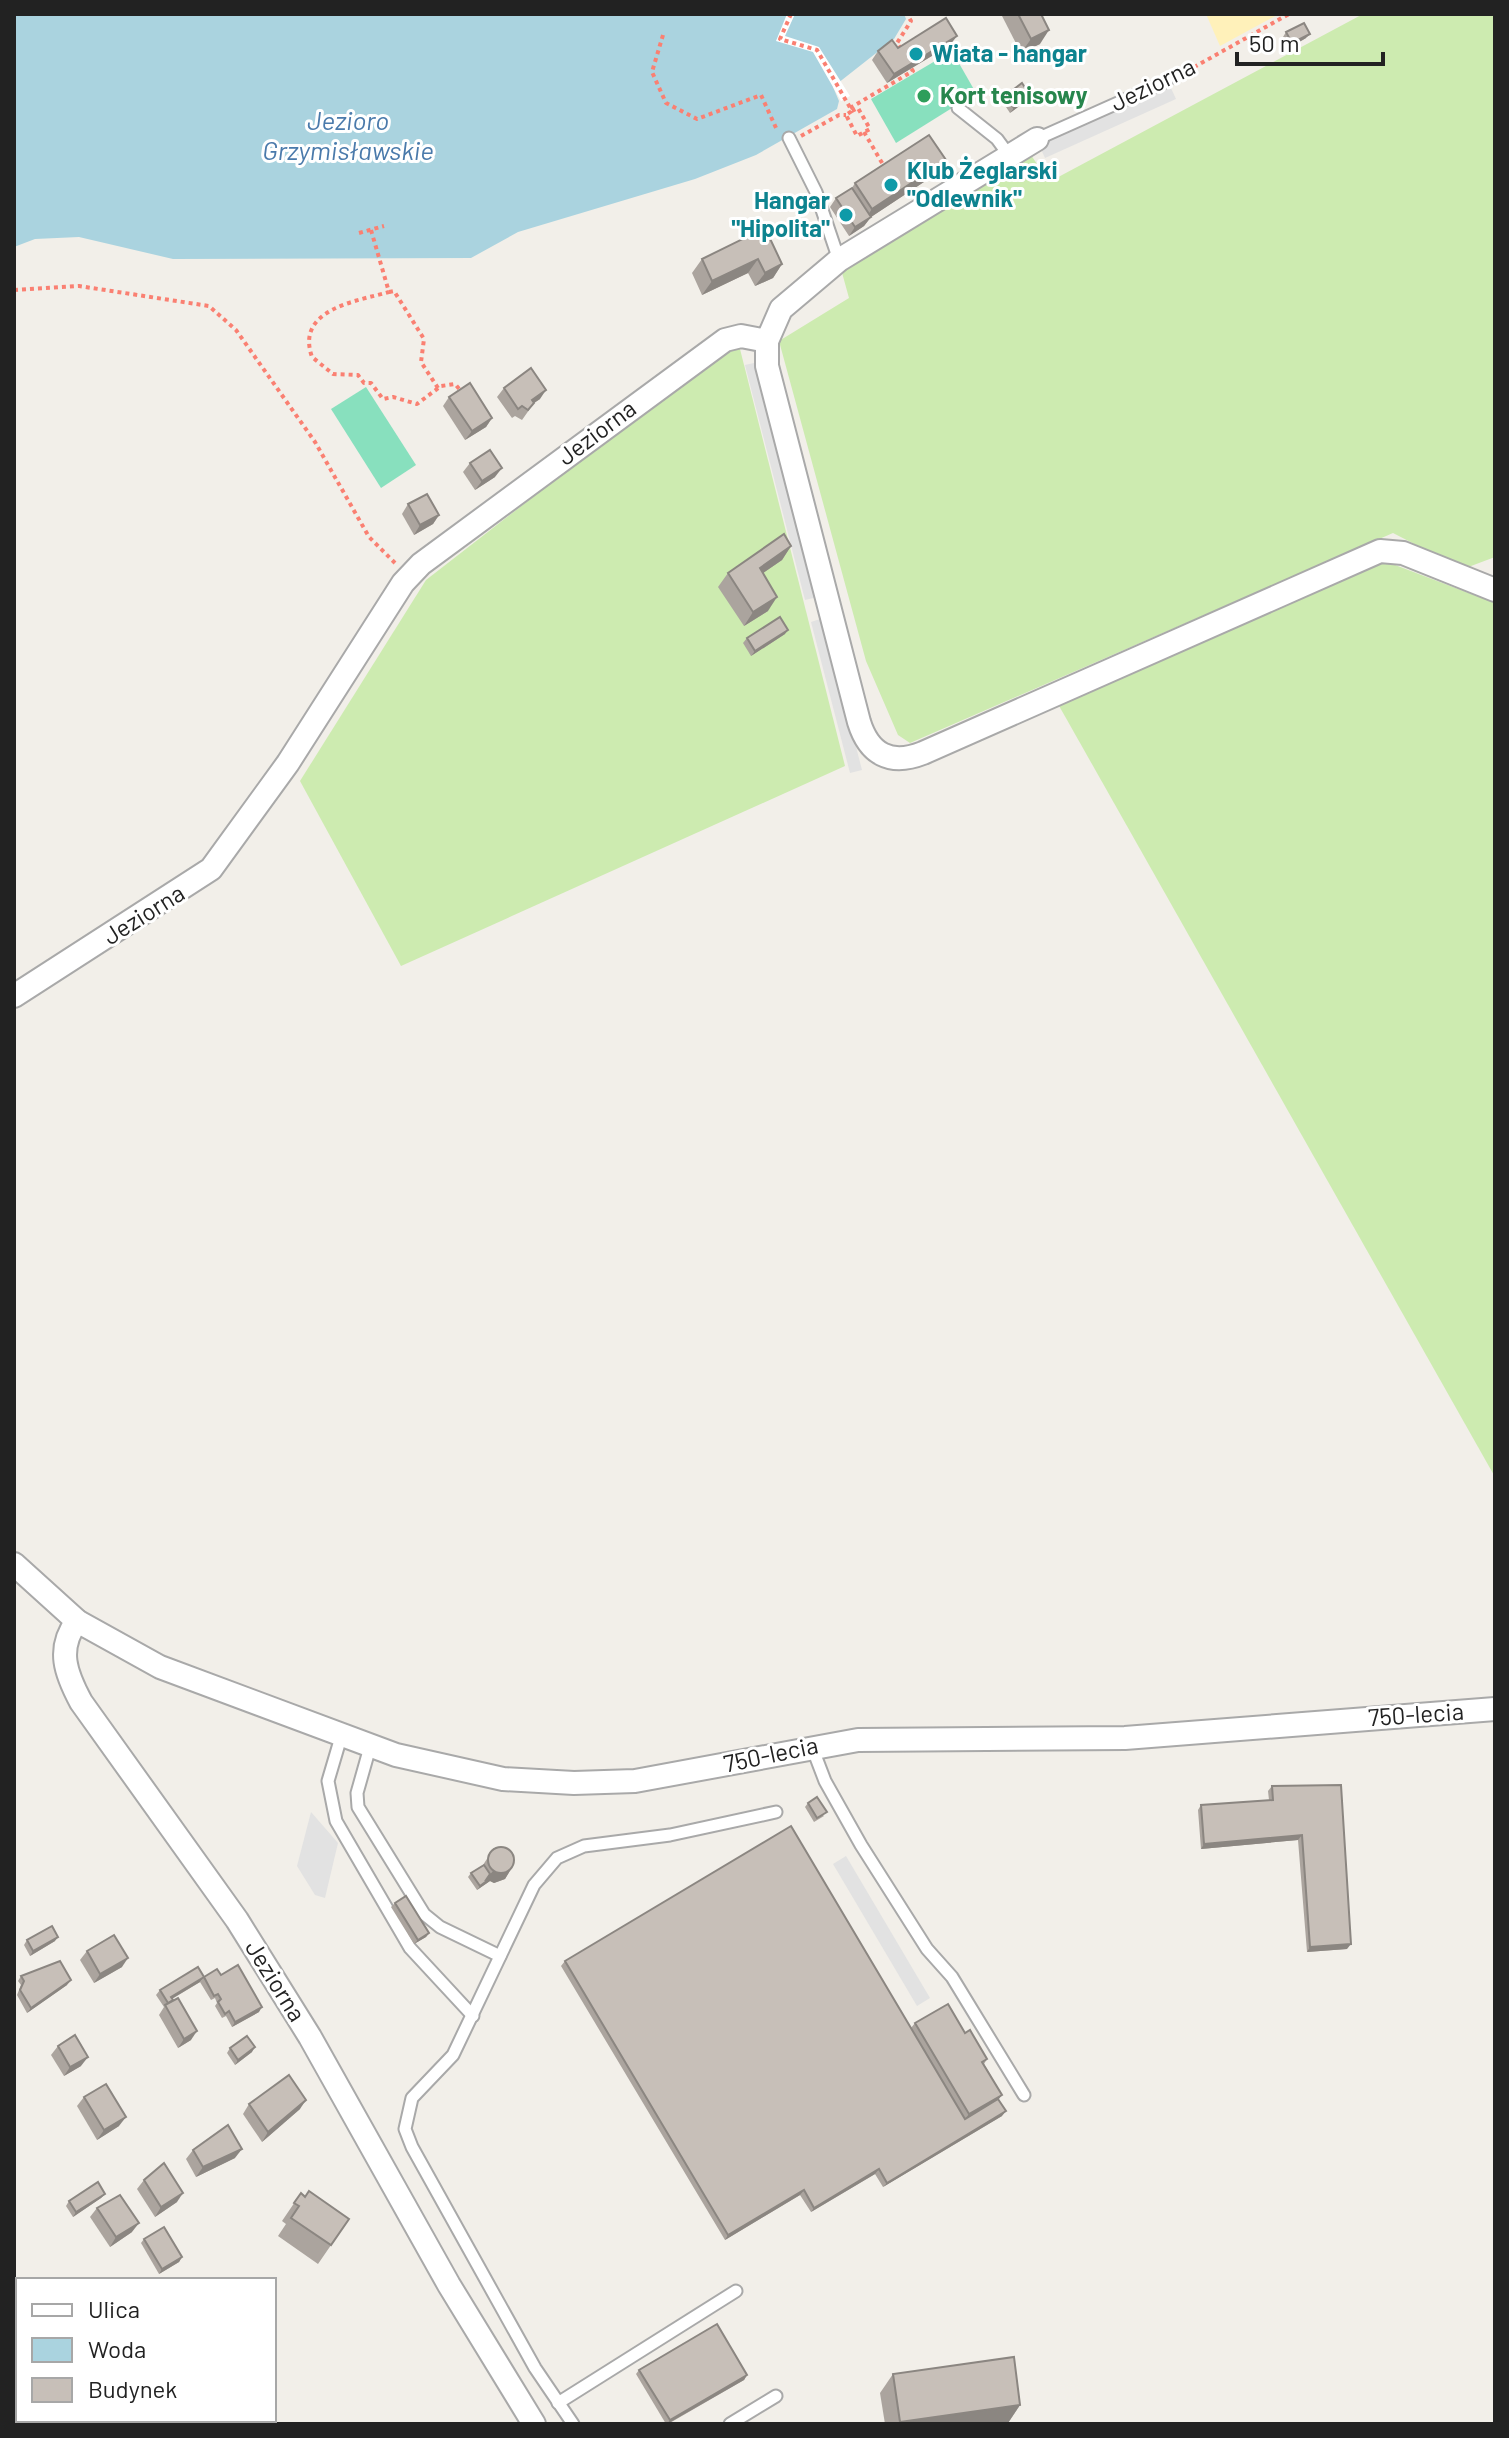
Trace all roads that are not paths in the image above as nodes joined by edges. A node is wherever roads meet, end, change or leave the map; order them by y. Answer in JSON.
{"nodes":[{"id":1,"x":1167,"y":81,"type":"road end"},
{"id":2,"x":958,"y":108,"type":"dead end"},
{"id":3,"x":1037,"y":139,"type":"joint"},
{"id":4,"x":789,"y":140,"type":"road end"},
{"id":5,"x":1008,"y":154,"type":"junction"},
{"id":6,"x":839,"y":260,"type":"junction"},
{"id":7,"x":767,"y":341,"type":"junction"},
{"id":8,"x":1495,"y":590,"type":"edge"},
{"id":9,"x":14,"y":996,"type":"edge"},
{"id":10,"x":14,"y":1564,"type":"edge"},
{"id":11,"x":77,"y":1621,"type":"junction"},
{"id":12,"x":1495,"y":1709,"type":"edge"},
{"id":13,"x":341,"y":1737,"type":"junction"},
{"id":14,"x":812,"y":1746,"type":"junction"},
{"id":15,"x":370,"y":1747,"type":"junction"},
{"id":16,"x":776,"y":1812,"type":"dead end"},
{"id":17,"x":500,"y":1956,"type":"junction"},
{"id":18,"x":473,"y":2016,"type":"junction"},
{"id":19,"x":1024,"y":2095,"type":"dead end"},
{"id":20,"x":736,"y":2291,"type":"dead end"},
{"id":21,"x":776,"y":2396,"type":"dead end"},
{"id":22,"x":558,"y":2403,"type":"junction"},
{"id":23,"x":534,"y":2424,"type":"edge"},
{"id":24,"x":573,"y":2424,"type":"edge"},
{"id":25,"x":730,"y":2424,"type":"edge"}],
"edges":[{"from":1,"to":3,"type":"lane","name":"Jeziorna"},
{"from":2,"to":5,"type":"lane"},
{"from":3,"to":5,"type":"street","name":"Jeziorna"},
{"from":4,"to":6,"type":"lane"},
{"from":5,"to":6,"type":"street","name":"Jeziorna"},
{"from":6,"to":7,"type":"street","name":"Jeziorna"},
{"from":7,"to":8,"type":"street"},
{"from":7,"to":9,"type":"street","name":"Jeziorna"},
{"from":10,"to":11,"type":"street"},
{"from":11,"to":13,"type":"street","name":"750-lecia"},
{"from":11,"to":23,"type":"street","name":"Jeziorna"},
{"from":12,"to":14,"type":"street","name":"750-lecia"},
{"from":13,"to":15,"type":"street","name":"750-lecia"},
{"from":13,"to":18,"type":"lane"},
{"from":14,"to":15,"type":"street","name":"750-lecia"},
{"from":14,"to":19,"type":"lane"},
{"from":15,"to":17,"type":"lane"},
{"from":16,"to":17,"type":"lane"},
{"from":17,"to":18,"type":"lane"},
{"from":18,"to":22,"type":"lane"},
{"from":20,"to":22,"type":"lane"},
{"from":21,"to":25,"type":"lane"},
{"from":22,"to":24,"type":"lane"}]}
